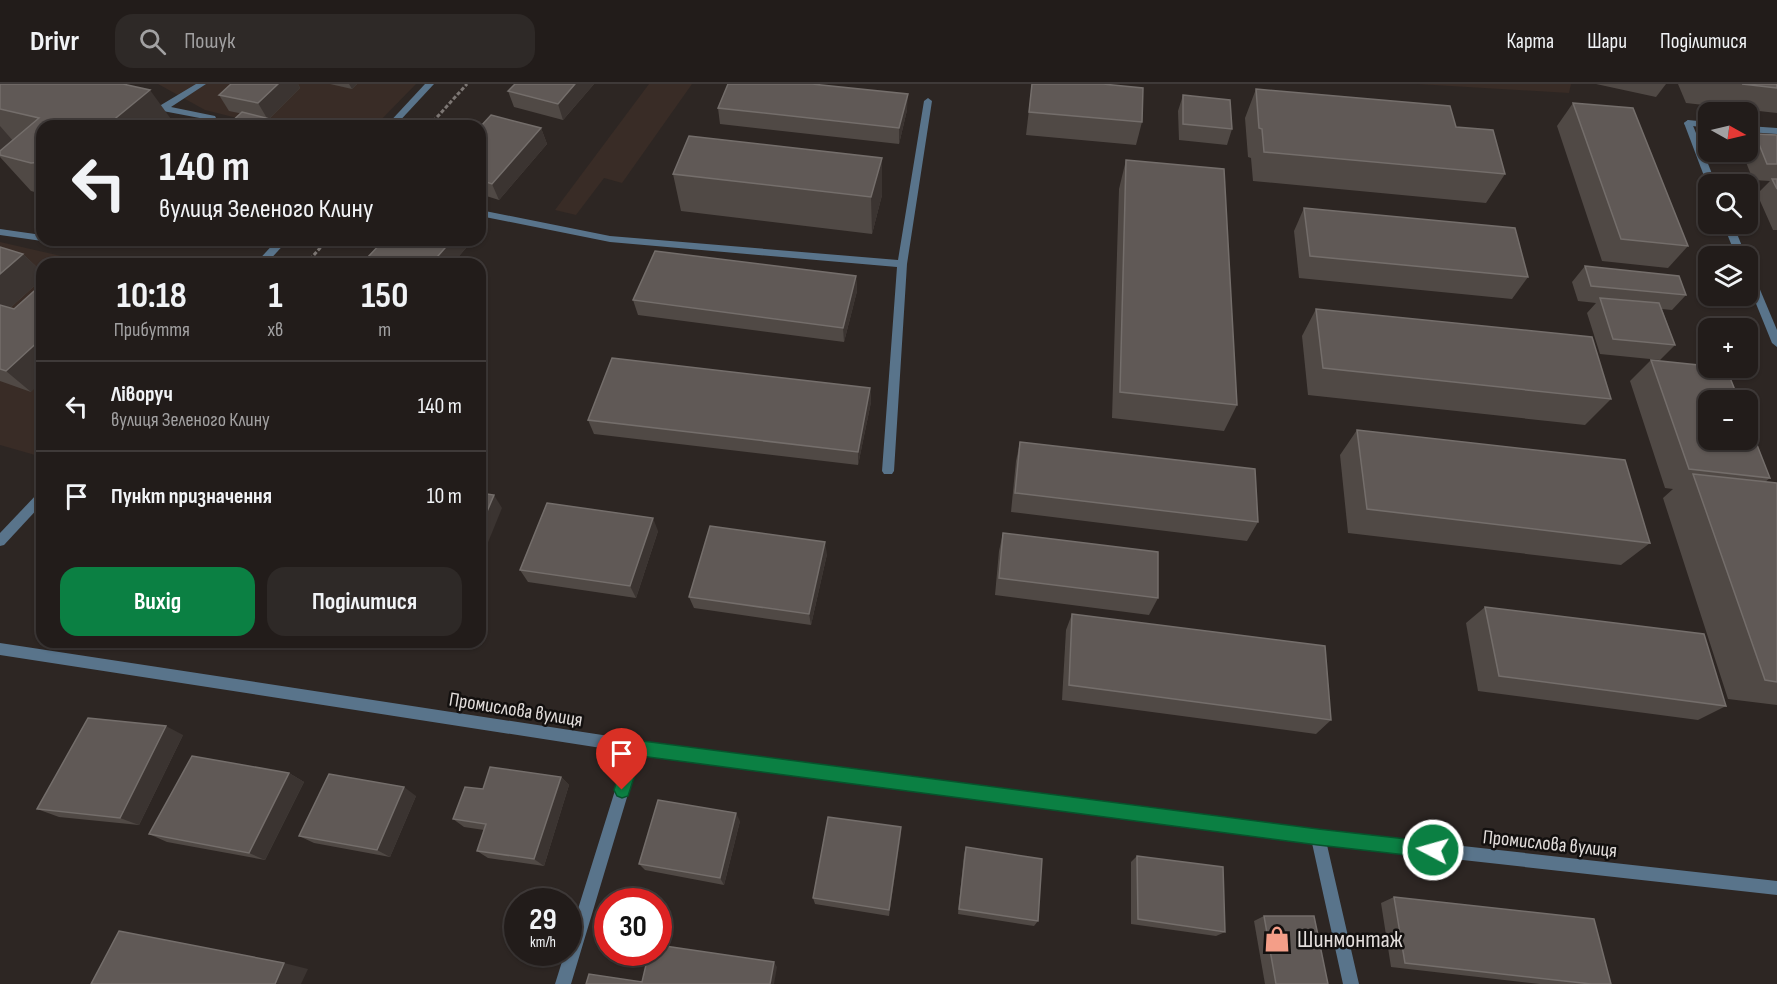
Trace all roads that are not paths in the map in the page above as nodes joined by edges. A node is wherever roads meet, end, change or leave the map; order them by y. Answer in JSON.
{"nodes":[{"id":1,"x":202,"y":84,"type":"edge"},
{"id":2,"x":430,"y":84,"type":"edge"},
{"id":3,"x":928,"y":101,"type":"dead end"},
{"id":4,"x":142,"y":104,"type":"edge"},
{"id":5,"x":163,"y":108,"type":"junction"},
{"id":6,"x":210,"y":120,"type":"edge"},
{"id":7,"x":396,"y":120,"type":"edge"},
{"id":8,"x":1698,"y":124,"type":"edge"},
{"id":9,"x":1758,"y":130,"type":"edge"},
{"id":10,"x":1777,"y":131,"type":"edge"},
{"id":11,"x":1698,"y":148,"type":"edge"},
{"id":12,"x":486,"y":214,"type":"edge"},
{"id":13,"x":0,"y":232,"type":"edge"},
{"id":14,"x":36,"y":237,"type":"edge"},
{"id":15,"x":277,"y":246,"type":"edge"},
{"id":16,"x":266,"y":258,"type":"edge"},
{"id":17,"x":902,"y":264,"type":"junction"},
{"id":18,"x":1758,"y":297,"type":"edge"},
{"id":19,"x":1777,"y":343,"type":"edge"},
{"id":20,"x":888,"y":471,"type":"dead end"},
{"id":21,"x":36,"y":502,"type":"edge"},
{"id":22,"x":0,"y":540,"type":"edge"},
{"id":23,"x":0,"y":649,"type":"edge"},
{"id":24,"x":635,"y":747,"type":"junction"},
{"id":25,"x":1318,"y":837,"type":"junction"},
{"id":26,"x":1777,"y":888,"type":"edge"},
{"id":27,"x":563,"y":984,"type":"edge"},
{"id":28,"x":1350,"y":984,"type":"edge"}],
"edges":[{"from":1,"to":5,"type":"street"},
{"from":2,"to":7,"type":"street"},
{"from":3,"to":17,"type":"street"},
{"from":4,"to":5,"type":"street"},
{"from":5,"to":6,"type":"street"},
{"from":8,"to":11,"type":"street"},
{"from":9,"to":10,"type":"street"},
{"from":12,"to":17,"type":"street"},
{"from":13,"to":14,"type":"street"},
{"from":15,"to":16,"type":"street"},
{"from":17,"to":20,"type":"street"},
{"from":18,"to":19,"type":"street"},
{"from":21,"to":22,"type":"street"},
{"from":23,"to":24,"type":"street","name":"Промислова вулиця"},
{"from":24,"to":25,"type":"street","name":"Промислова вулиця"},
{"from":24,"to":27,"type":"street"},
{"from":25,"to":26,"type":"street","name":"Промислова вулиця"},
{"from":25,"to":28,"type":"street"}]}
